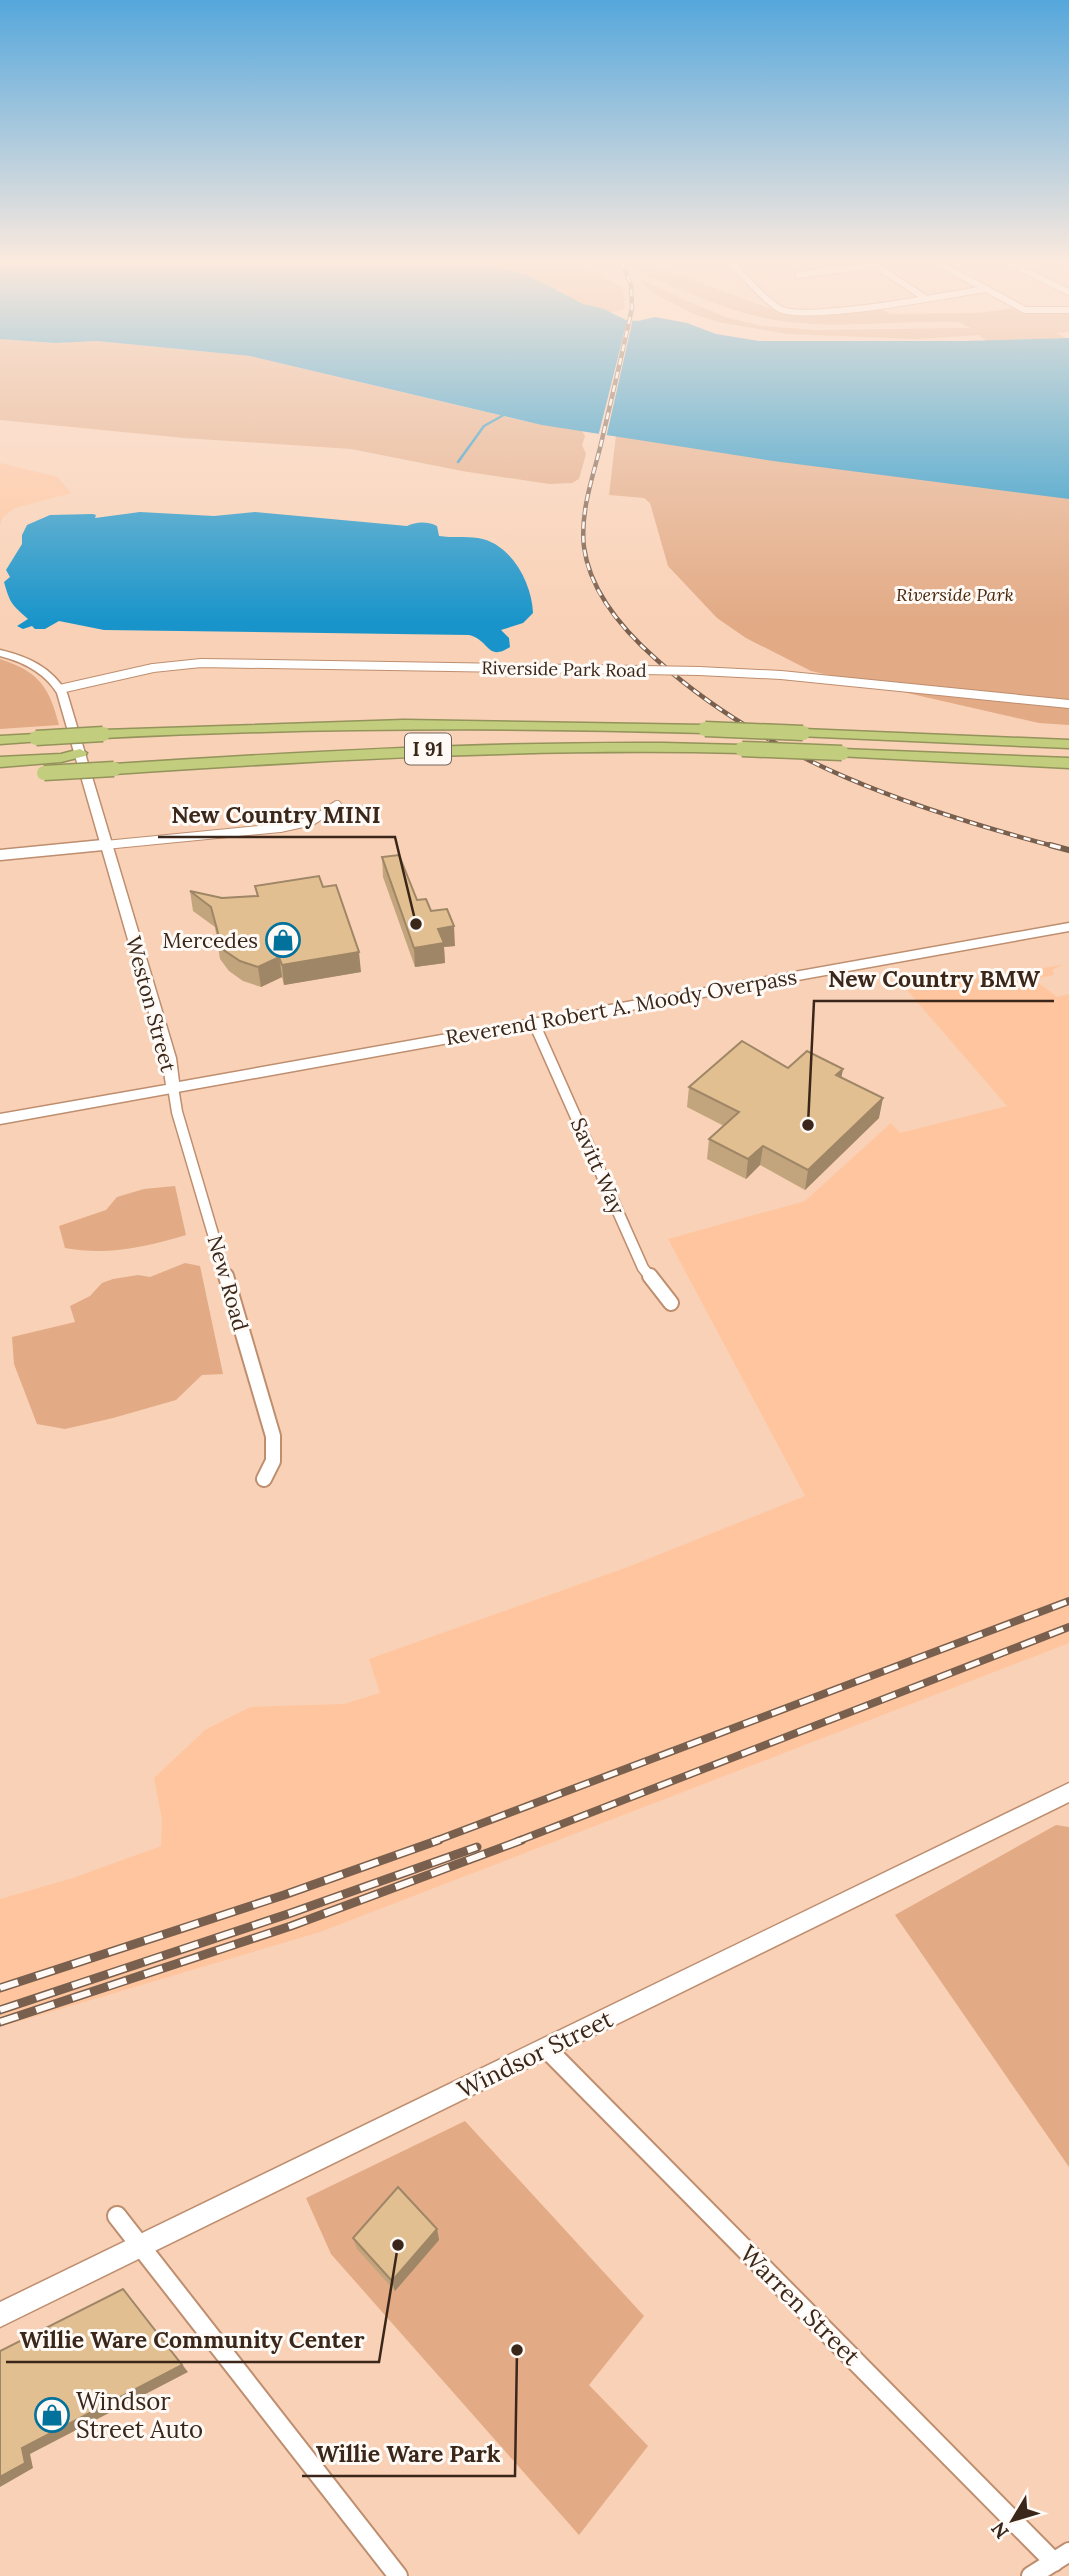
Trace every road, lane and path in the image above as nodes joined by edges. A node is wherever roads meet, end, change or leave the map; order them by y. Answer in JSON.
{"nodes":[{"id":1,"x":0,"y":653,"type":"edge"},
{"id":2,"x":60,"y":689,"type":"junction"},
{"id":3,"x":1069,"y":704,"type":"edge"},
{"id":4,"x":0,"y":740,"type":"edge"},
{"id":5,"x":1069,"y":744,"type":"edge"},
{"id":6,"x":80,"y":753,"type":"junction"},
{"id":7,"x":0,"y":754,"type":"edge"},
{"id":8,"x":0,"y":762,"type":"edge"},
{"id":9,"x":1069,"y":763,"type":"edge"},
{"id":10,"x":0,"y":776,"type":"edge"},
{"id":11,"x":337,"y":805,"type":"dead end"},
{"id":12,"x":107,"y":845,"type":"junction"},
{"id":13,"x":0,"y":855,"type":"edge"},
{"id":14,"x":1069,"y":927,"type":"edge"},
{"id":15,"x":534,"y":1023,"type":"junction"},
{"id":16,"x":173,"y":1087,"type":"junction"},
{"id":17,"x":0,"y":1119,"type":"edge"},
{"id":18,"x":671,"y":1303,"type":"dead end"},
{"id":19,"x":264,"y":1479,"type":"dead end"},
{"id":20,"x":1068,"y":1794,"type":"edge"},
{"id":21,"x":547,"y":2049,"type":"junction"},
{"id":22,"x":117,"y":2216,"type":"dead end"},
{"id":23,"x":142,"y":2247,"type":"junction"},
{"id":24,"x":0,"y":2315,"type":"edge"},
{"id":25,"x":1061,"y":2557,"type":"edge"},
{"id":26,"x":398,"y":2576,"type":"edge"},
{"id":27,"x":1031,"y":2576,"type":"edge"}],
"edges":[{"from":1,"to":2,"type":"main road"},
{"from":2,"to":3,"type":"street","name":"Riverside Park Road","bridge":true},
{"from":2,"to":6,"type":"main road","name":"Weston Street"},
{"from":4,"to":5,"type":"highway","number":"I 91","bridge":true},
{"from":6,"to":7,"type":"highway"},
{"from":6,"to":8,"type":"highway"},
{"from":6,"to":12,"type":"main road","name":"Weston Street"},
{"from":9,"to":10,"type":"highway","number":"I 91","bridge":true},
{"from":11,"to":12,"type":"street"},
{"from":12,"to":13,"type":"street"},
{"from":12,"to":16,"type":"main road","name":"Weston Street"},
{"from":14,"to":15,"type":"main road","name":"Reverend Robert A. Moody Overpass"},
{"from":15,"to":16,"type":"main road","name":"Reverend Robert A. Moody Overpass"},
{"from":15,"to":18,"type":"street","name":"Savitt Way"},
{"from":16,"to":17,"type":"main road","name":"Weston Street"},
{"from":16,"to":19,"type":"street","name":"New Road"},
{"from":20,"to":21,"type":"main road","name":"Windsor Street"},
{"from":21,"to":23,"type":"main road","name":"Windsor Street"},
{"from":21,"to":25,"type":"street","name":"Warren Street"},
{"from":22,"to":23,"type":"street"},
{"from":23,"to":24,"type":"main road","name":"Windsor Street"},
{"from":23,"to":26,"type":"street"},
{"from":25,"to":27,"type":"street"}]}
